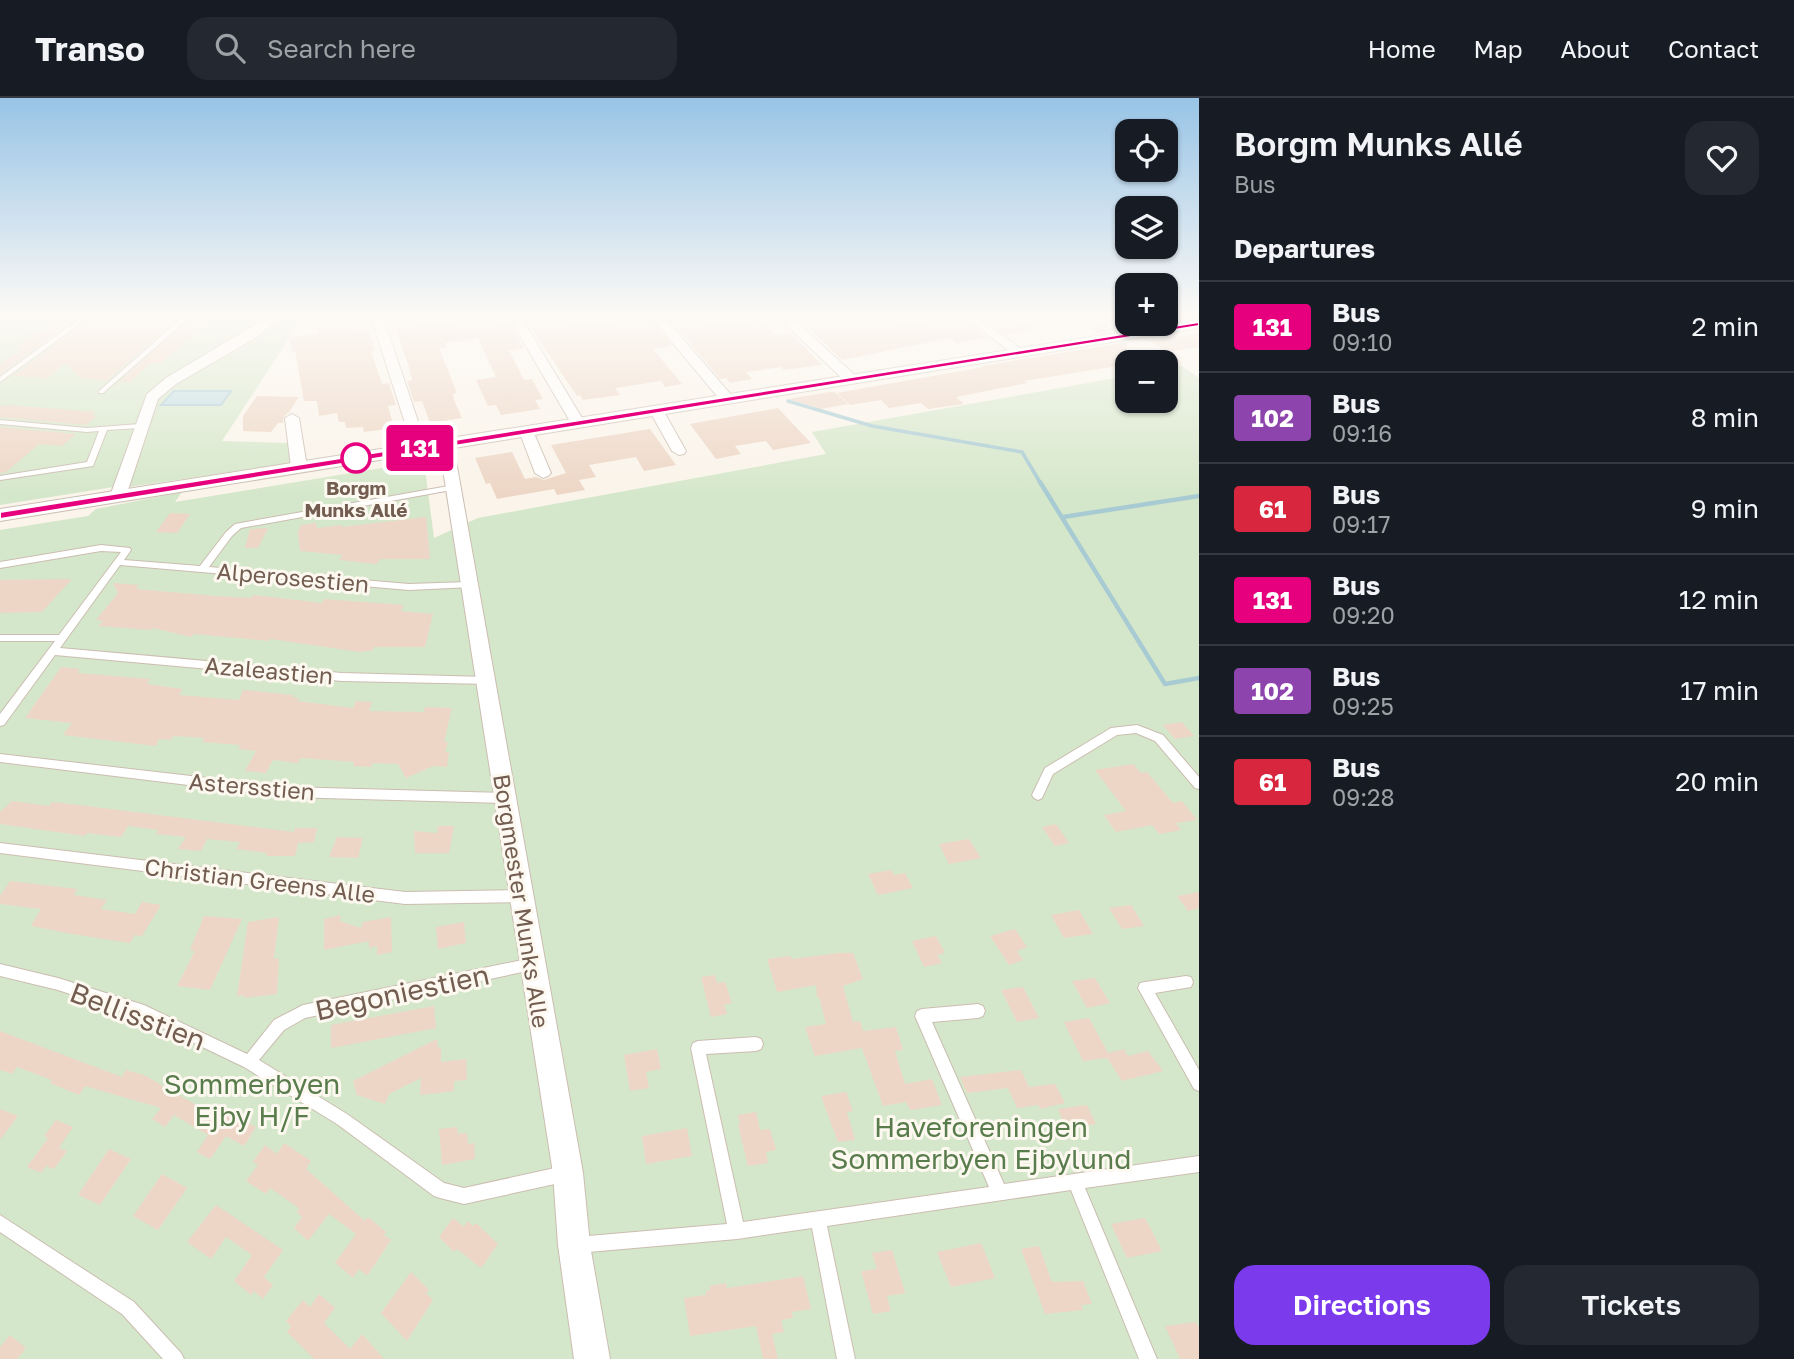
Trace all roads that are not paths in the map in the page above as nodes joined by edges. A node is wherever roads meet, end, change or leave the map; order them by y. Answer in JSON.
{"nodes":[{"id":1,"x":120,"y":376,"type":"edge"},
{"id":2,"x":183,"y":376,"type":"edge"},
{"id":3,"x":396,"y":376,"type":"edge"},
{"id":4,"x":550,"y":376,"type":"edge"},
{"id":5,"x":707,"y":376,"type":"edge"},
{"id":6,"x":848,"y":376,"type":"edge"},
{"id":7,"x":871,"y":376,"type":"edge"},
{"id":8,"x":851,"y":379,"type":"junction"},
{"id":9,"x":102,"y":392,"type":"dead end"},
{"id":10,"x":727,"y":399,"type":"junction"},
{"id":11,"x":656,"y":410,"type":"junction"},
{"id":12,"x":292,"y":418,"type":"dead end"},
{"id":13,"x":0,"y":422,"type":"edge"},
{"id":14,"x":578,"y":423,"type":"junction"},
{"id":15,"x":140,"y":426,"type":"junction"},
{"id":16,"x":104,"y":428,"type":"junction"},
{"id":17,"x":526,"y":430,"type":"junction"},
{"id":18,"x":446,"y":443,"type":"junction"},
{"id":19,"x":420,"y":448,"type":"junction"},
{"id":20,"x":679,"y":451,"type":"dead end"},
{"id":21,"x":299,"y":467,"type":"junction"},
{"id":22,"x":543,"y":473,"type":"dead end"},
{"id":23,"x":0,"y":478,"type":"edge"},
{"id":24,"x":454,"y":487,"type":"junction"},
{"id":25,"x":118,"y":496,"type":"junction"},
{"id":26,"x":0,"y":515,"type":"edge"},
{"id":27,"x":118,"y":562,"type":"junction"},
{"id":28,"x":0,"y":565,"type":"edge"},
{"id":29,"x":203,"y":569,"type":"junction"},
{"id":30,"x":469,"y":585,"type":"junction"},
{"id":31,"x":0,"y":638,"type":"edge"},
{"id":32,"x":62,"y":638,"type":"junction"},
{"id":33,"x":52,"y":651,"type":"junction"},
{"id":34,"x":486,"y":681,"type":"junction"},
{"id":35,"x":0,"y":722,"type":"edge"},
{"id":36,"x":0,"y":758,"type":"edge"},
{"id":37,"x":1194,"y":771,"type":"edge"},
{"id":38,"x":1199,"y":785,"type":"edge"},
{"id":39,"x":1038,"y":795,"type":"dead end"},
{"id":40,"x":505,"y":798,"type":"junction"},
{"id":41,"x":0,"y":848,"type":"edge"},
{"id":42,"x":520,"y":896,"type":"junction"},
{"id":43,"x":533,"y":964,"type":"junction"},
{"id":44,"x":0,"y":970,"type":"edge"},
{"id":45,"x":1186,"y":982,"type":"dead end"},
{"id":46,"x":978,"y":1011,"type":"dead end"},
{"id":47,"x":756,"y":1044,"type":"dead end"},
{"id":48,"x":249,"y":1062,"type":"junction"},
{"id":49,"x":1199,"y":1084,"type":"edge"},
{"id":50,"x":1199,"y":1164,"type":"edge"},
{"id":51,"x":568,"y":1173,"type":"junction"},
{"id":52,"x":1075,"y":1182,"type":"junction"},
{"id":53,"x":1000,"y":1193,"type":"junction"},
{"id":54,"x":817,"y":1219,"type":"junction"},
{"id":55,"x":0,"y":1223,"type":"edge"},
{"id":56,"x":737,"y":1231,"type":"junction"},
{"id":57,"x":574,"y":1245,"type":"junction"},
{"id":58,"x":175,"y":1359,"type":"edge"},
{"id":59,"x":592,"y":1359,"type":"edge"},
{"id":60,"x":846,"y":1359,"type":"edge"},
{"id":61,"x":1148,"y":1359,"type":"edge"}],
"edges":[{"from":1,"to":9,"type":"lane"},
{"from":2,"to":15,"type":"street"},
{"from":3,"to":19,"type":"street"},
{"from":4,"to":14,"type":"street"},
{"from":5,"to":10,"type":"street"},
{"from":6,"to":8,"type":"street"},
{"from":7,"to":8,"type":"street"},
{"from":8,"to":10,"type":"street"},
{"from":10,"to":11,"type":"street"},
{"from":11,"to":14,"type":"street"},
{"from":11,"to":20,"type":"street"},
{"from":12,"to":21,"type":"street"},
{"from":13,"to":16,"type":"lane"},
{"from":14,"to":17,"type":"street"},
{"from":15,"to":16,"type":"lane"},
{"from":15,"to":25,"type":"street"},
{"from":16,"to":23,"type":"lane"},
{"from":17,"to":18,"type":"street"},
{"from":17,"to":22,"type":"street"},
{"from":18,"to":19,"type":"street"},
{"from":18,"to":24,"type":"street","name":"Borgmester Munks Alle"},
{"from":19,"to":21,"type":"street"},
{"from":21,"to":25,"type":"street"},
{"from":24,"to":29,"type":"lane"},
{"from":24,"to":30,"type":"street","name":"Borgmester Munks Alle"},
{"from":25,"to":26,"type":"street"},
{"from":27,"to":28,"type":"lane"},
{"from":27,"to":29,"type":"lane","name":"Alperosestien"},
{"from":27,"to":32,"type":"lane"},
{"from":29,"to":30,"type":"lane","name":"Alperosestien"},
{"from":30,"to":34,"type":"street","name":"Borgmester Munks Alle"},
{"from":31,"to":32,"type":"lane"},
{"from":32,"to":33,"type":"lane"},
{"from":33,"to":34,"type":"lane","name":"Azaleastien"},
{"from":33,"to":35,"type":"lane"},
{"from":34,"to":40,"type":"street","name":"Borgmester Munks Alle"},
{"from":36,"to":40,"type":"lane","name":"Astersstien"},
{"from":37,"to":38,"type":"lane"},
{"from":37,"to":39,"type":"lane"},
{"from":40,"to":42,"type":"street","name":"Borgmester Munks Alle"},
{"from":41,"to":42,"type":"lane","name":"Christian Greens Alle"},
{"from":42,"to":43,"type":"street","name":"Borgmester Munks Alle"},
{"from":43,"to":48,"type":"lane","name":"Begoniestien"},
{"from":43,"to":51,"type":"street","name":"Borgmester Munks Alle"},
{"from":44,"to":48,"type":"lane","name":"Bellisstien"},
{"from":45,"to":49,"type":"lane"},
{"from":46,"to":53,"type":"lane"},
{"from":47,"to":56,"type":"lane"},
{"from":48,"to":51,"type":"lane","name":"Bellisstien"},
{"from":50,"to":52,"type":"lane"},
{"from":51,"to":57,"type":"street","name":"Borgmester Munks Alle"},
{"from":52,"to":53,"type":"lane"},
{"from":52,"to":61,"type":"lane"},
{"from":53,"to":54,"type":"lane"},
{"from":54,"to":56,"type":"lane"},
{"from":54,"to":60,"type":"lane"},
{"from":55,"to":58,"type":"lane"},
{"from":56,"to":57,"type":"lane"},
{"from":57,"to":59,"type":"street","name":"Borgmester Munks Alle"}]}
